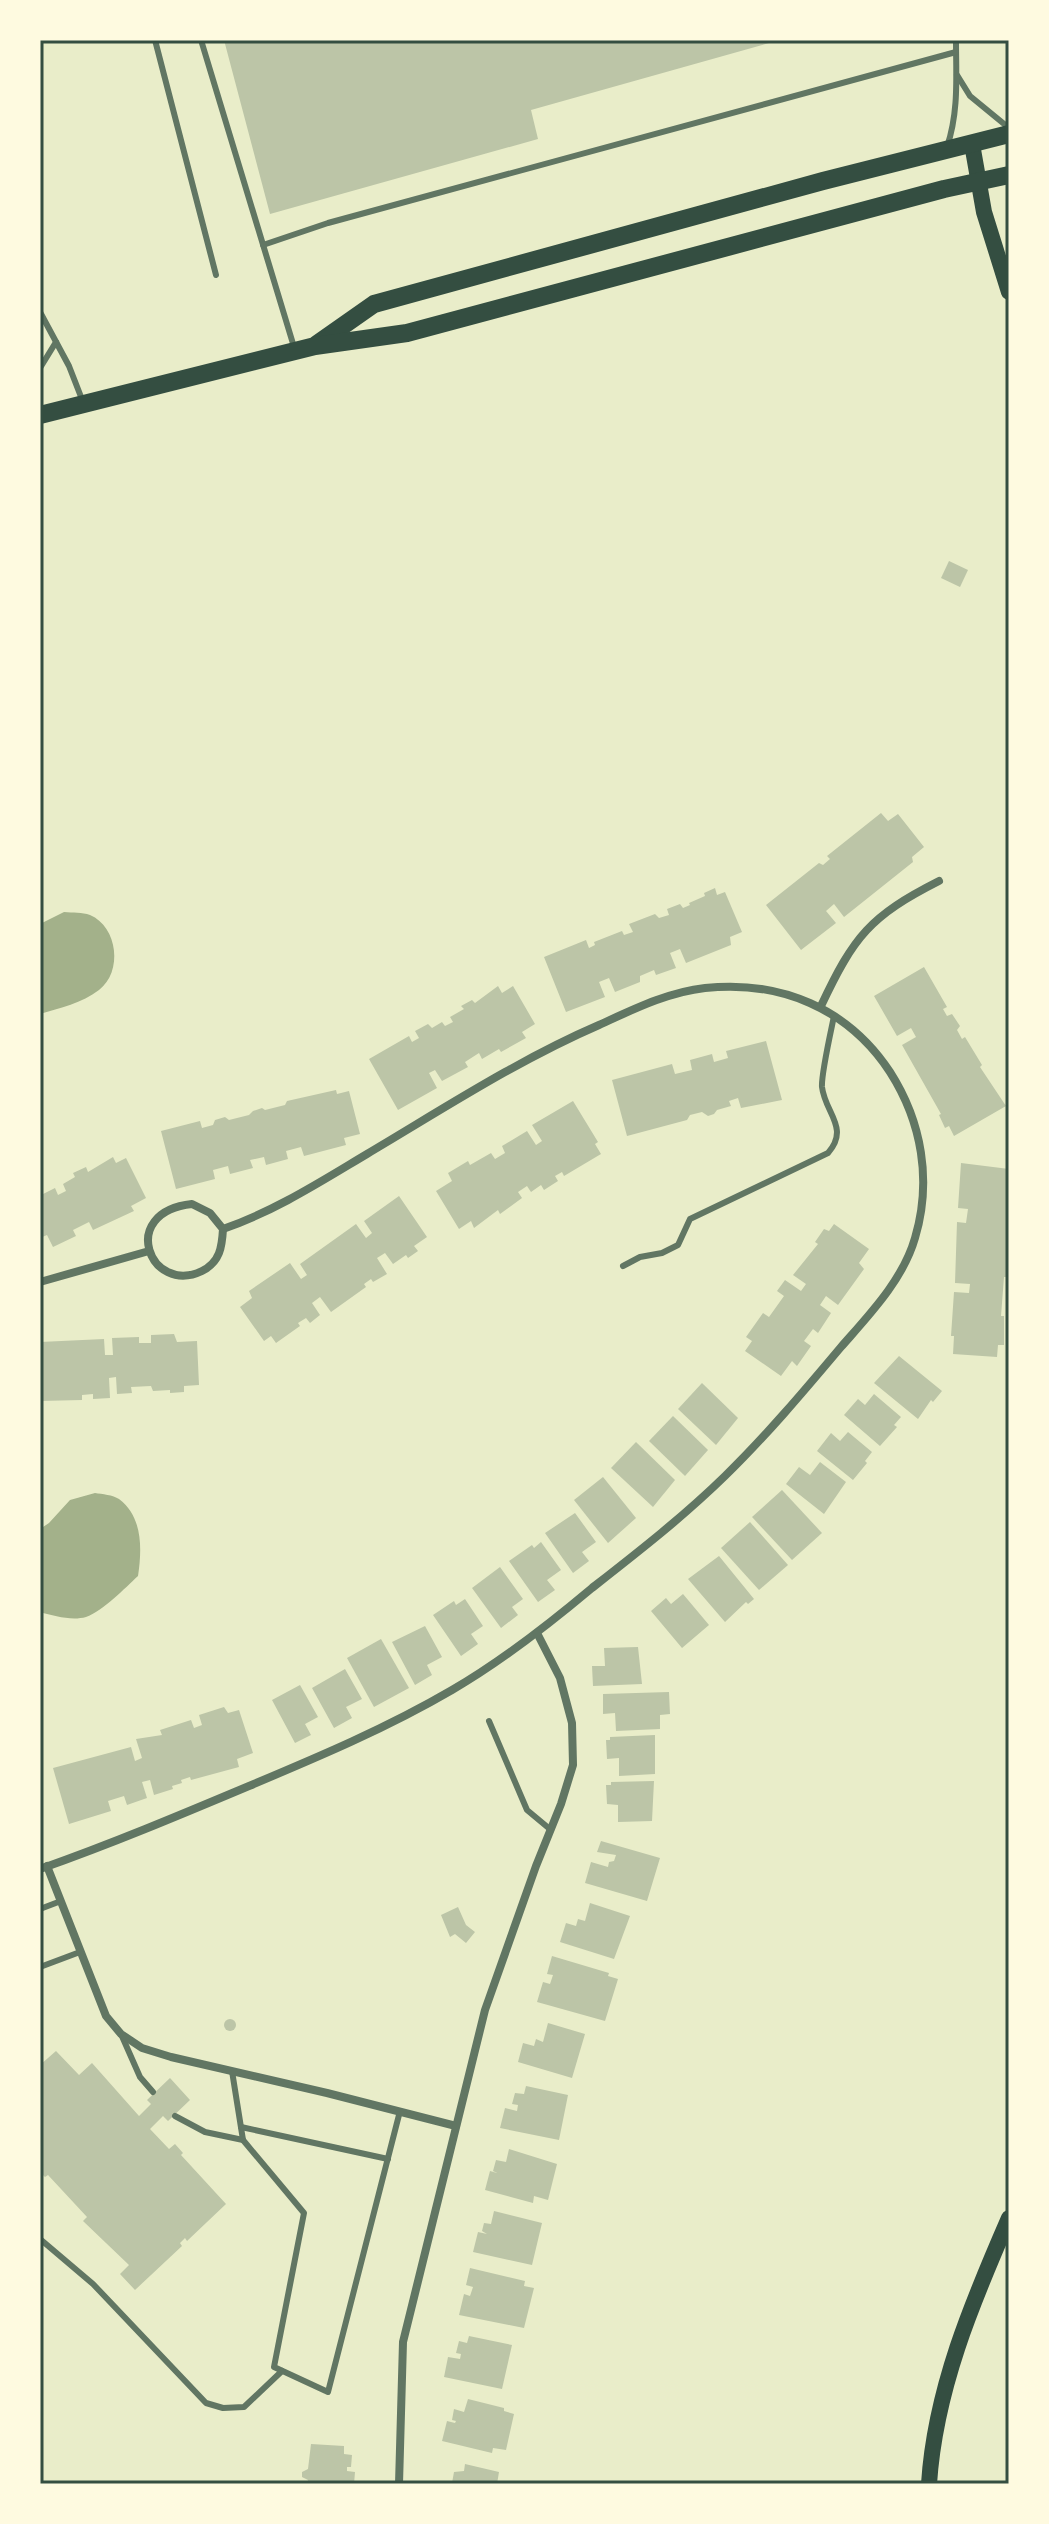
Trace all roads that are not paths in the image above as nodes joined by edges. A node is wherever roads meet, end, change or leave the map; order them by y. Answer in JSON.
{"nodes":[{"id":1,"x":155,"y":40,"type":"edge"},
{"id":2,"x":201,"y":40,"type":"edge"},
{"id":3,"x":956,"y":40,"type":"edge"},
{"id":4,"x":956,"y":52,"type":"junction"},
{"id":5,"x":955,"y":72,"type":"junction"},
{"id":6,"x":1009,"y":131,"type":"edge"},
{"id":7,"x":972,"y":144,"type":"junction"},
{"id":8,"x":945,"y":152,"type":"junction"},
{"id":9,"x":1009,"y":175,"type":"edge"},
{"id":10,"x":978,"y":183,"type":"junction"},
{"id":11,"x":263,"y":245,"type":"junction"},
{"id":12,"x":216,"y":275,"type":"dead end"},
{"id":13,"x":1009,"y":292,"type":"edge"},
{"id":14,"x":40,"y":312,"type":"edge"},
{"id":15,"x":56,"y":342,"type":"junction"},
{"id":16,"x":315,"y":346,"type":"junction"},
{"id":17,"x":295,"y":351,"type":"junction"},
{"id":18,"x":40,"y":368,"type":"edge"},
{"id":19,"x":84,"y":404,"type":"junction"},
{"id":20,"x":40,"y":415,"type":"edge"},
{"id":21,"x":939,"y":881,"type":"dead end"},
{"id":22,"x":821,"y":1006,"type":"junction"},
{"id":23,"x":834,"y":1016,"type":"junction"},
{"id":24,"x":223,"y":1229,"type":"junction"},
{"id":25,"x":149,"y":1251,"type":"junction"},
{"id":26,"x":623,"y":1266,"type":"dead end"},
{"id":27,"x":40,"y":1282,"type":"edge"},
{"id":28,"x":537,"y":1633,"type":"junction"},
{"id":29,"x":489,"y":1721,"type":"dead end"},
{"id":30,"x":551,"y":1830,"type":"junction"},
{"id":31,"x":44,"y":1868,"type":"edge"},
{"id":32,"x":61,"y":1901,"type":"junction"},
{"id":33,"x":40,"y":1909,"type":"edge"},
{"id":34,"x":80,"y":1952,"type":"junction"},
{"id":35,"x":40,"y":1967,"type":"edge"},
{"id":36,"x":121,"y":2034,"type":"junction"},
{"id":37,"x":232,"y":2071,"type":"junction"},
{"id":38,"x":153,"y":2092,"type":"dead end"},
{"id":39,"x":400,"y":2111,"type":"junction"},
{"id":40,"x":175,"y":2116,"type":"dead end"},
{"id":41,"x":456,"y":2126,"type":"junction"},
{"id":42,"x":241,"y":2127,"type":"junction"},
{"id":43,"x":243,"y":2140,"type":"junction"},
{"id":44,"x":388,"y":2159,"type":"junction"},
{"id":45,"x":1009,"y":2218,"type":"edge"},
{"id":46,"x":40,"y":2239,"type":"edge"},
{"id":47,"x":282,"y":2371,"type":"junction"},
{"id":48,"x":399,"y":2484,"type":"edge"},
{"id":49,"x":929,"y":2484,"type":"edge"}],
"edges":[{"from":1,"to":12,"type":"lane"},
{"from":2,"to":11,"type":"lane"},
{"from":3,"to":4,"type":"lane"},
{"from":4,"to":5,"type":"lane"},
{"from":4,"to":11,"type":"lane"},
{"from":5,"to":6,"type":"lane"},
{"from":5,"to":8,"type":"lane"},
{"from":6,"to":7,"type":"main road"},
{"from":7,"to":8,"type":"main road"},
{"from":7,"to":10,"type":"main road"},
{"from":8,"to":16,"type":"main road"},
{"from":9,"to":10,"type":"main road"},
{"from":10,"to":13,"type":"main road"},
{"from":10,"to":16,"type":"main road"},
{"from":11,"to":17,"type":"lane"},
{"from":14,"to":15,"type":"lane"},
{"from":15,"to":18,"type":"lane"},
{"from":15,"to":19,"type":"lane"},
{"from":16,"to":17,"type":"main road"},
{"from":17,"to":19,"type":"main road"},
{"from":19,"to":20,"type":"main road"},
{"from":21,"to":22,"type":"street"},
{"from":22,"to":23,"type":"street"},
{"from":22,"to":24,"type":"street"},
{"from":23,"to":26,"type":"lane"},
{"from":23,"to":28,"type":"street"},
{"from":24,"to":25,"type":"street"},
{"from":24,"to":25,"type":"street"},
{"from":25,"to":27,"type":"street"},
{"from":28,"to":30,"type":"street"},
{"from":28,"to":31,"type":"street"},
{"from":29,"to":30,"type":"lane"},
{"from":30,"to":41,"type":"street"},
{"from":31,"to":32,"type":"street"},
{"from":32,"to":33,"type":"lane"},
{"from":32,"to":34,"type":"street"},
{"from":34,"to":35,"type":"lane"},
{"from":34,"to":36,"type":"street"},
{"from":36,"to":37,"type":"street"},
{"from":36,"to":38,"type":"lane"},
{"from":37,"to":39,"type":"street"},
{"from":37,"to":42,"type":"lane"},
{"from":39,"to":41,"type":"street"},
{"from":39,"to":44,"type":"lane"},
{"from":40,"to":43,"type":"lane"},
{"from":41,"to":48,"type":"street"},
{"from":42,"to":43,"type":"lane"},
{"from":42,"to":44,"type":"lane"},
{"from":43,"to":47,"type":"lane"},
{"from":44,"to":47,"type":"lane"},
{"from":45,"to":49,"type":"main road"},
{"from":46,"to":47,"type":"lane"}]}
